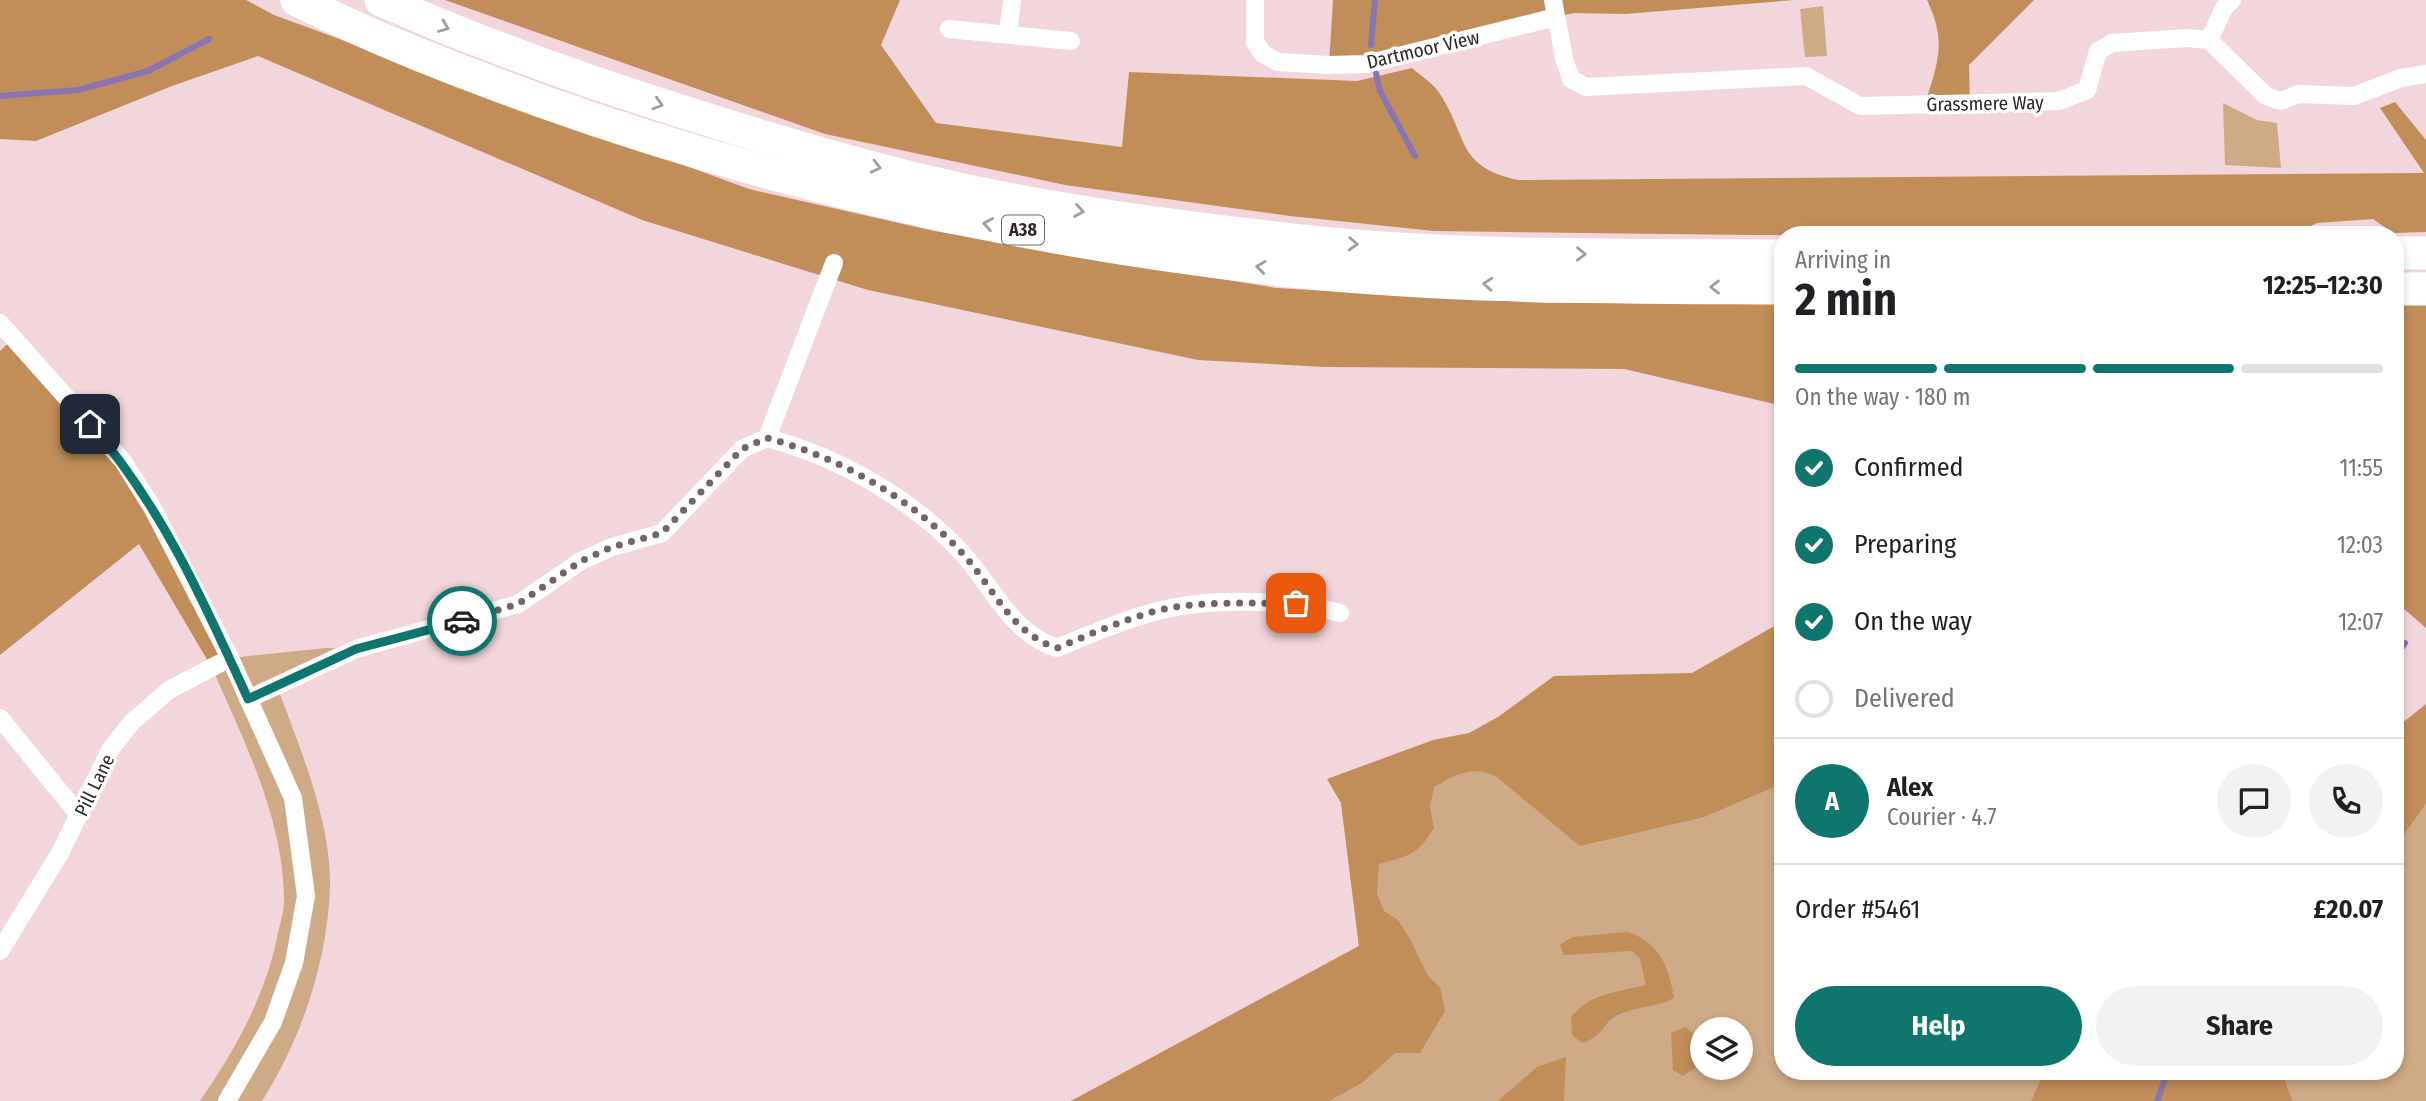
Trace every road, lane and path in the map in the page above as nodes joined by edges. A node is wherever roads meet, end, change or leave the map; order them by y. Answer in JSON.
{"nodes":[{"id":1,"x":297,"y":0,"type":"edge"},
{"id":2,"x":381,"y":0,"type":"edge"},
{"id":3,"x":1012,"y":0,"type":"edge"},
{"id":4,"x":1255,"y":0,"type":"edge"},
{"id":5,"x":2232,"y":0,"type":"edge"},
{"id":6,"x":1554,"y":8,"type":"edge"},
{"id":7,"x":949,"y":29,"type":"dead end"},
{"id":8,"x":1008,"y":34,"type":"junction"},
{"id":9,"x":2209,"y":40,"type":"junction"},
{"id":10,"x":1071,"y":41,"type":"dead end"},
{"id":11,"x":2426,"y":74,"type":"edge"},
{"id":12,"x":2404,"y":253,"type":"edge"},
{"id":13,"x":2426,"y":253,"type":"edge"},
{"id":14,"x":1774,"y":256,"type":"edge"},
{"id":15,"x":834,"y":263,"type":"dead end"},
{"id":16,"x":1774,"y":288,"type":"edge"},
{"id":17,"x":2404,"y":289,"type":"edge"},
{"id":18,"x":2426,"y":289,"type":"edge"},
{"id":19,"x":0,"y":323,"type":"edge"},
{"id":20,"x":767,"y":438,"type":"junction"},
{"id":21,"x":1340,"y":613,"type":"dead end"},
{"id":22,"x":230,"y":658,"type":"junction"},
{"id":23,"x":248,"y":699,"type":"junction"},
{"id":24,"x":0,"y":718,"type":"edge"},
{"id":25,"x":79,"y":815,"type":"junction"},
{"id":26,"x":0,"y":951,"type":"edge"},
{"id":27,"x":226,"y":1101,"type":"edge"}],
"edges":[{"from":16,"to":1,"type":"highway","number":"A38","one_way":true},
{"from":2,"to":14,"type":"highway","number":"A38","one_way":true},
{"from":3,"to":8,"type":"street"},
{"from":4,"to":6,"type":"street","name":"Dartmoor View"},
{"from":5,"to":9,"type":"street"},
{"from":6,"to":9,"type":"street","name":"Grassmere Way"},
{"from":7,"to":8,"type":"street"},
{"from":8,"to":10,"type":"street"},
{"from":9,"to":11,"type":"street"},
{"from":12,"to":13,"type":"highway"},
{"from":15,"to":20,"type":"street"},
{"from":17,"to":18,"type":"highway"},
{"from":19,"to":22,"type":"street"},
{"from":20,"to":21,"type":"street"},
{"from":20,"to":23,"type":"street"},
{"from":22,"to":23,"type":"street"},
{"from":22,"to":25,"type":"street","name":"Pill Lane"},
{"from":23,"to":27,"type":"street"},
{"from":24,"to":25,"type":"street"},
{"from":25,"to":26,"type":"street","name":"Pill Lane"}]}
